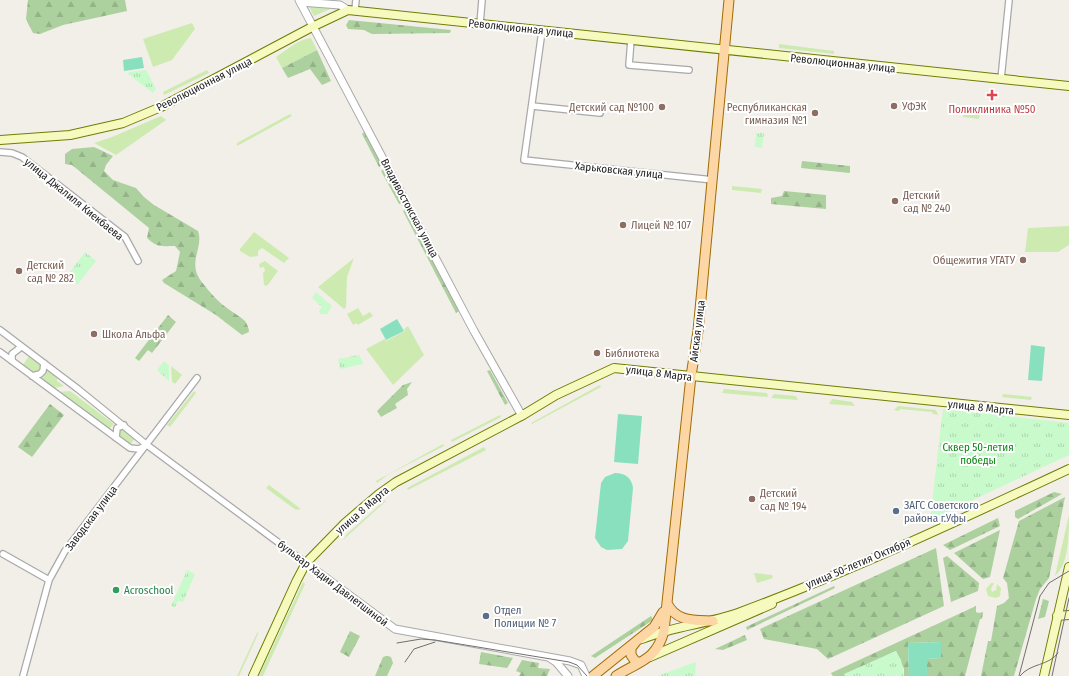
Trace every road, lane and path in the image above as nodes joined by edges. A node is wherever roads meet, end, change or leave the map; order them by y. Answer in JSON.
{"nodes":[{"id":1,"x":356,"y":0,"type":"edge"},
{"id":2,"x":482,"y":0,"type":"edge"},
{"id":3,"x":730,"y":0,"type":"edge"},
{"id":4,"x":1009,"y":0,"type":"edge"},
{"id":5,"x":300,"y":1,"type":"edge"},
{"id":6,"x":352,"y":10,"type":"junction"},
{"id":7,"x":480,"y":24,"type":"junction"},
{"id":8,"x":312,"y":26,"type":"junction"},
{"id":9,"x":542,"y":31,"type":"junction"},
{"id":10,"x":631,"y":40,"type":"junction"},
{"id":11,"x":725,"y":50,"type":"junction"},
{"id":12,"x":689,"y":70,"type":"dead end"},
{"id":13,"x":1001,"y":79,"type":"junction"},
{"id":14,"x":1069,"y":86,"type":"edge"},
{"id":15,"x":532,"y":106,"type":"junction"},
{"id":16,"x":600,"y":113,"type":"dead end"},
{"id":17,"x":0,"y":140,"type":"edge"},
{"id":18,"x":0,"y":152,"type":"edge"},
{"id":19,"x":713,"y":180,"type":"junction"},
{"id":20,"x":138,"y":261,"type":"dead end"},
{"id":21,"x":0,"y":330,"type":"edge"},
{"id":22,"x":22,"y":346,"type":"junction"},
{"id":23,"x":0,"y":352,"type":"edge"},
{"id":24,"x":12,"y":361,"type":"junction"},
{"id":25,"x":44,"y":363,"type":"junction"},
{"id":26,"x":32,"y":376,"type":"junction"},
{"id":27,"x":691,"y":376,"type":"junction"},
{"id":28,"x":197,"y":378,"type":"dead end"},
{"id":29,"x":1069,"y":415,"type":"edge"},
{"id":30,"x":522,"y":416,"type":"junction"},
{"id":31,"x":124,"y":425,"type":"junction"},
{"id":32,"x":116,"y":438,"type":"junction"},
{"id":33,"x":147,"y":445,"type":"junction"},
{"id":34,"x":130,"y":448,"type":"junction"},
{"id":35,"x":134,"y":462,"type":"junction"},
{"id":36,"x":1069,"y":468,"type":"edge"},
{"id":37,"x":3,"y":554,"type":"dead end"},
{"id":38,"x":306,"y":562,"type":"junction"},
{"id":39,"x":1069,"y":567,"type":"edge"},
{"id":40,"x":49,"y":580,"type":"junction"},
{"id":41,"x":811,"y":584,"type":"junction"},
{"id":42,"x":1066,"y":588,"type":"edge"},
{"id":43,"x":667,"y":603,"type":"junction"},
{"id":44,"x":1069,"y":615,"type":"edge"},
{"id":45,"x":1057,"y":616,"type":"junction"},
{"id":46,"x":713,"y":621,"type":"junction"},
{"id":47,"x":664,"y":631,"type":"junction"},
{"id":48,"x":638,"y":641,"type":"junction"},
{"id":49,"x":545,"y":656,"type":"junction"},
{"id":50,"x":649,"y":657,"type":"junction"},
{"id":51,"x":639,"y":662,"type":"junction"},
{"id":52,"x":22,"y":676,"type":"edge"},
{"id":53,"x":253,"y":676,"type":"edge"},
{"id":54,"x":568,"y":676,"type":"edge"},
{"id":55,"x":586,"y":676,"type":"edge"},
{"id":56,"x":593,"y":676,"type":"edge"},
{"id":57,"x":616,"y":676,"type":"edge"},
{"id":58,"x":1044,"y":676,"type":"edge"}],
"edges":[{"from":1,"to":6,"type":"street"},
{"from":2,"to":7,"type":"street"},
{"from":3,"to":11,"type":"main road","name":"Айская улица"},
{"from":4,"to":13,"type":"street"},
{"from":5,"to":6,"type":"street"},
{"from":5,"to":8,"type":"street","name":"Владивостокская улица"},
{"from":6,"to":7,"type":"main road","name":"Революционная улица"},
{"from":6,"to":8,"type":"main road","name":"Революционная улица"},
{"from":7,"to":9,"type":"main road","name":"Революционная улица"},
{"from":8,"to":17,"type":"main road","name":"Революционная улица"},
{"from":8,"to":30,"type":"street","name":"Владивостокская улица"},
{"from":9,"to":10,"type":"main road","name":"Революционная улица"},
{"from":9,"to":15,"type":"street"},
{"from":10,"to":11,"type":"main road","name":"Революционная улица"},
{"from":10,"to":12,"type":"street"},
{"from":11,"to":13,"type":"main road","name":"Революционная улица"},
{"from":11,"to":19,"type":"main road","name":"Айская улица"},
{"from":13,"to":14,"type":"main road","name":"Революционная улица"},
{"from":15,"to":16,"type":"street"},
{"from":15,"to":19,"type":"street","name":"Харьковская улица"},
{"from":18,"to":20,"type":"street","name":"улица Джалиля Киекбаева"},
{"from":19,"to":27,"type":"main road","name":"Айская улица"},
{"from":21,"to":22,"type":"street","name":"бульвар Хадии Давлетшиной"},
{"from":22,"to":24,"type":"street"},
{"from":22,"to":25,"type":"street","name":"бульвар Хадии Давлетшиной"},
{"from":23,"to":24,"type":"street"},
{"from":24,"to":26,"type":"street"},
{"from":25,"to":26,"type":"street"},
{"from":25,"to":31,"type":"street","name":"бульвар Хадии Давлетшиной"},
{"from":26,"to":32,"type":"street"},
{"from":27,"to":29,"type":"main road","name":"улица 8 Марта"},
{"from":27,"to":30,"type":"main road","name":"улица 8 Марта"},
{"from":27,"to":43,"type":"main road","name":"Айская улица"},
{"from":28,"to":33,"type":"street","name":"Заводская улица"},
{"from":30,"to":38,"type":"main road","name":"улица 8 Марта"},
{"from":31,"to":32,"type":"street"},
{"from":31,"to":33,"type":"street","name":"бульвар Хадии Давлетшиной"},
{"from":32,"to":34,"type":"street"},
{"from":33,"to":34,"type":"street"},
{"from":33,"to":35,"type":"street","name":"Заводская улица"},
{"from":33,"to":38,"type":"street","name":"бульвар Хадии Давлетшиной"},
{"from":34,"to":35,"type":"street"},
{"from":35,"to":40,"type":"street","name":"Заводская улица"},
{"from":36,"to":41,"type":"main road","name":"улица 50-летия Октября"},
{"from":37,"to":40,"type":"street"},
{"from":38,"to":49,"type":"street","name":"бульвар Хадии Давлетшиной"},
{"from":38,"to":53,"type":"main road"},
{"from":39,"to":42,"type":"main road"},
{"from":40,"to":52,"type":"street","name":"Заводская улица"},
{"from":41,"to":46,"type":"main road","name":"улица 50-летия Октября"},
{"from":41,"to":50,"type":"main road"},
{"from":42,"to":45,"type":"main road"},
{"from":43,"to":46,"type":"main road"},
{"from":43,"to":47,"type":"main road","name":"Айская улица"},
{"from":43,"to":48,"type":"main road","name":"улица 50-летия Октября"},
{"from":44,"to":45,"type":"main road"},
{"from":45,"to":58,"type":"main road"},
{"from":46,"to":47,"type":"main road","name":"улица 50-летия Октября"},
{"from":47,"to":48,"type":"main road","name":"улица 50-летия Октября"},
{"from":47,"to":50,"type":"main road","name":"Айская улица"},
{"from":48,"to":51,"type":"main road"},
{"from":48,"to":56,"type":"main road","name":"улица 50-летия Октября"},
{"from":49,"to":54,"type":"street"},
{"from":49,"to":55,"type":"street","name":"бульвар Хадии Давлетшиной"},
{"from":50,"to":51,"type":"main road"},
{"from":51,"to":57,"type":"main road"}]}
